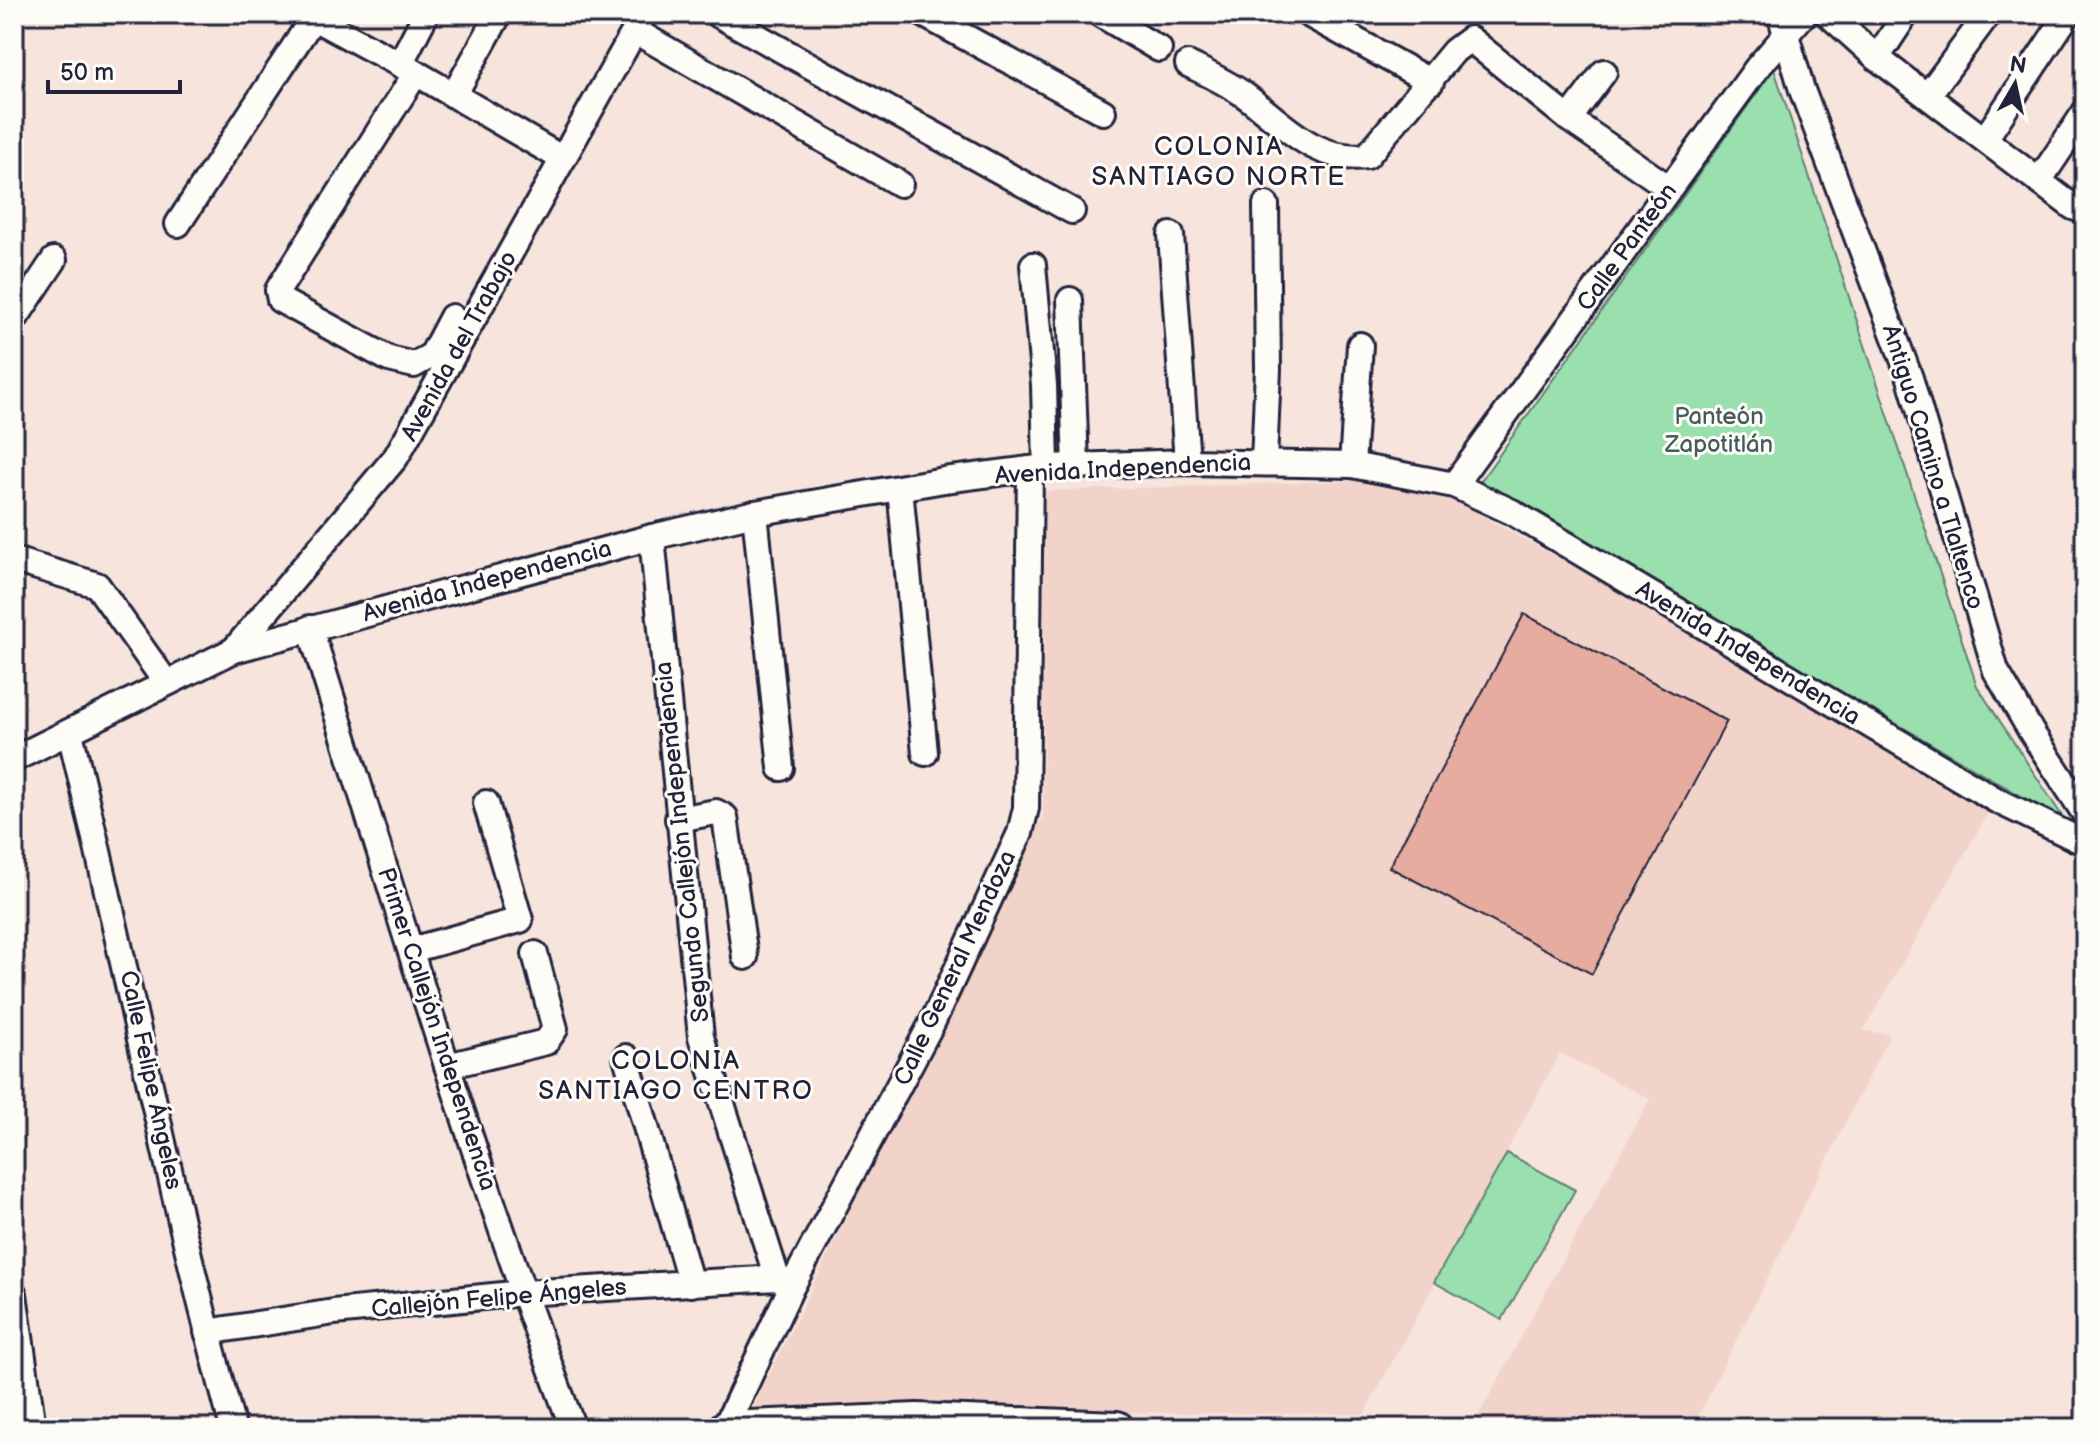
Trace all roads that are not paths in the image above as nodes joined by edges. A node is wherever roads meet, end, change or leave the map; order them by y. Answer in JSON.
{"nodes":[{"id":1,"x":426,"y":14,"type":"edge"},
{"id":2,"x":499,"y":14,"type":"edge"},
{"id":3,"x":717,"y":14,"type":"edge"},
{"id":4,"x":923,"y":14,"type":"edge"},
{"id":5,"x":1100,"y":14,"type":"edge"},
{"id":6,"x":1308,"y":14,"type":"edge"},
{"id":7,"x":1804,"y":14,"type":"edge"},
{"id":8,"x":1828,"y":14,"type":"edge"},
{"id":9,"x":1906,"y":14,"type":"edge"},
{"id":10,"x":1988,"y":14,"type":"edge"},
{"id":11,"x":2068,"y":14,"type":"edge"},
{"id":12,"x":309,"y":16,"type":"edge"},
{"id":13,"x":345,"y":23,"type":"edge"},
{"id":14,"x":639,"y":23,"type":"edge"},
{"id":15,"x":1783,"y":23,"type":"edge"},
{"id":16,"x":1159,"y":49,"type":"dead end"},
{"id":17,"x":1877,"y":58,"type":"junction"},
{"id":18,"x":1188,"y":64,"type":"dead end"},
{"id":19,"x":408,"y":68,"type":"junction"},
{"id":20,"x":1604,"y":72,"type":"dead end"},
{"id":21,"x":1431,"y":82,"type":"junction"},
{"id":22,"x":454,"y":95,"type":"junction"},
{"id":23,"x":1928,"y":95,"type":"junction"},
{"id":24,"x":1103,"y":112,"type":"dead end"},
{"id":25,"x":2085,"y":112,"type":"edge"},
{"id":26,"x":1569,"y":119,"type":"junction"},
{"id":27,"x":1985,"y":139,"type":"junction"},
{"id":28,"x":563,"y":159,"type":"junction"},
{"id":29,"x":2039,"y":181,"type":"junction"},
{"id":30,"x":900,"y":184,"type":"dead end"},
{"id":31,"x":1669,"y":188,"type":"junction"},
{"id":32,"x":1266,"y":205,"type":"dead end"},
{"id":33,"x":1072,"y":211,"type":"dead end"},
{"id":34,"x":2085,"y":211,"type":"edge"},
{"id":35,"x":178,"y":224,"type":"dead end"},
{"id":36,"x":1171,"y":235,"type":"dead end"},
{"id":37,"x":54,"y":260,"type":"dead end"},
{"id":38,"x":1033,"y":265,"type":"dead end"},
{"id":39,"x":1070,"y":300,"type":"dead end"},
{"id":40,"x":452,"y":317,"type":"dead end"},
{"id":41,"x":14,"y":320,"type":"edge"},
{"id":42,"x":1360,"y":345,"type":"dead end"},
{"id":43,"x":1187,"y":462,"type":"junction"},
{"id":44,"x":1264,"y":462,"type":"junction"},
{"id":45,"x":1352,"y":465,"type":"junction"},
{"id":46,"x":1076,"y":466,"type":"junction"},
{"id":47,"x":1038,"y":468,"type":"junction"},
{"id":48,"x":1454,"y":485,"type":"junction"},
{"id":49,"x":900,"y":488,"type":"junction"},
{"id":50,"x":755,"y":513,"type":"junction"},
{"id":51,"x":652,"y":537,"type":"junction"},
{"id":52,"x":14,"y":560,"type":"edge"},
{"id":53,"x":310,"y":628,"type":"junction"},
{"id":54,"x":234,"y":650,"type":"junction"},
{"id":55,"x":165,"y":681,"type":"junction"},
{"id":56,"x":70,"y":733,"type":"junction"},
{"id":57,"x":925,"y":753,"type":"dead end"},
{"id":58,"x":14,"y":759,"type":"edge"},
{"id":59,"x":781,"y":768,"type":"dead end"},
{"id":60,"x":486,"y":803,"type":"dead end"},
{"id":61,"x":2085,"y":814,"type":"edge"},
{"id":62,"x":678,"y":819,"type":"junction"},
{"id":63,"x":2085,"y":843,"type":"edge"},
{"id":64,"x":411,"y":950,"type":"junction"},
{"id":65,"x":535,"y":954,"type":"dead end"},
{"id":66,"x":745,"y":957,"type":"dead end"},
{"id":67,"x":626,"y":1057,"type":"dead end"},
{"id":68,"x":447,"y":1066,"type":"junction"},
{"id":69,"x":784,"y":1282,"type":"junction"},
{"id":70,"x":691,"y":1284,"type":"junction"},
{"id":71,"x":522,"y":1293,"type":"junction"},
{"id":72,"x":14,"y":1294,"type":"edge"},
{"id":73,"x":207,"y":1332,"type":"junction"},
{"id":74,"x":1078,"y":1427,"type":"edge"},
{"id":75,"x":33,"y":1428,"type":"edge"},
{"id":76,"x":233,"y":1428,"type":"edge"},
{"id":77,"x":573,"y":1428,"type":"edge"},
{"id":78,"x":725,"y":1428,"type":"edge"},
{"id":79,"x":1117,"y":1428,"type":"edge"}],
"edges":[{"from":1,"to":19,"type":"street"},
{"from":2,"to":22,"type":"street"},
{"from":3,"to":33,"type":"street"},
{"from":4,"to":24,"type":"street"},
{"from":5,"to":16,"type":"street"},
{"from":6,"to":21,"type":"street"},
{"from":7,"to":15,"type":"street","name":"Calle Panteón"},
{"from":8,"to":17,"type":"street"},
{"from":9,"to":17,"type":"street"},
{"from":10,"to":23,"type":"street"},
{"from":11,"to":27,"type":"street"},
{"from":12,"to":13,"type":"street"},
{"from":12,"to":35,"type":"street"},
{"from":13,"to":19,"type":"street"},
{"from":14,"to":28,"type":"street","name":"Avenida del Trabajo"},
{"from":14,"to":30,"type":"street"},
{"from":15,"to":31,"type":"street","name":"Calle Panteón"},
{"from":15,"to":61,"type":"street","name":"Antiguo Camino a Tlaltenco"},
{"from":17,"to":23,"type":"street"},
{"from":18,"to":21,"type":"street"},
{"from":19,"to":22,"type":"street"},
{"from":19,"to":40,"type":"street"},
{"from":20,"to":26,"type":"street"},
{"from":21,"to":26,"type":"street"},
{"from":22,"to":28,"type":"street"},
{"from":23,"to":27,"type":"street"},
{"from":25,"to":29,"type":"street"},
{"from":26,"to":31,"type":"street"},
{"from":27,"to":29,"type":"street"},
{"from":28,"to":54,"type":"street","name":"Avenida del Trabajo"},
{"from":29,"to":34,"type":"street"},
{"from":31,"to":48,"type":"street","name":"Calle Panteón"},
{"from":32,"to":44,"type":"street"},
{"from":36,"to":43,"type":"street"},
{"from":37,"to":41,"type":"street"},
{"from":38,"to":47,"type":"street","name":"Calle General Mendoza"},
{"from":39,"to":46,"type":"street"},
{"from":42,"to":45,"type":"street"},
{"from":43,"to":44,"type":"street","name":"Avenida Independencia"},
{"from":43,"to":46,"type":"street","name":"Avenida Independencia"},
{"from":44,"to":45,"type":"street","name":"Avenida Independencia"},
{"from":45,"to":48,"type":"street","name":"Avenida Independencia"},
{"from":46,"to":47,"type":"street","name":"Avenida Independencia"},
{"from":47,"to":49,"type":"street","name":"Avenida Independencia"},
{"from":47,"to":69,"type":"street","name":"Calle General Mendoza"},
{"from":48,"to":63,"type":"street","name":"Avenida Independencia"},
{"from":49,"to":50,"type":"street","name":"Avenida Independencia"},
{"from":49,"to":57,"type":"street"},
{"from":50,"to":51,"type":"street","name":"Avenida Independencia"},
{"from":50,"to":59,"type":"street"},
{"from":51,"to":53,"type":"street","name":"Avenida Independencia"},
{"from":51,"to":62,"type":"street","name":"Segundo Callejón Independencia"},
{"from":52,"to":55,"type":"street"},
{"from":53,"to":54,"type":"street","name":"Avenida Independencia"},
{"from":53,"to":64,"type":"street","name":"Primer Callejón Independencia"},
{"from":54,"to":55,"type":"street","name":"Avenida Independencia"},
{"from":55,"to":56,"type":"street","name":"Avenida Independencia"},
{"from":56,"to":58,"type":"street","name":"Avenida Independencia"},
{"from":56,"to":73,"type":"street","name":"Calle Felipe Ángeles"},
{"from":60,"to":64,"type":"street"},
{"from":62,"to":66,"type":"street"},
{"from":62,"to":69,"type":"street","name":"Segundo Callejón Independencia"},
{"from":64,"to":68,"type":"street","name":"Primer Callejón Independencia"},
{"from":65,"to":68,"type":"street"},
{"from":67,"to":70,"type":"street"},
{"from":68,"to":71,"type":"street","name":"Primer Callejón Independencia"},
{"from":69,"to":70,"type":"street","name":"Callejón Felipe Ángeles"},
{"from":69,"to":78,"type":"street","name":"Calle General Mendoza"},
{"from":70,"to":71,"type":"street","name":"Callejón Felipe Ángeles"},
{"from":71,"to":73,"type":"street","name":"Callejón Felipe Ángeles"},
{"from":71,"to":77,"type":"street","name":"Primer Callejón Independencia"},
{"from":72,"to":75,"type":"street"},
{"from":73,"to":76,"type":"street","name":"Calle Felipe Ángeles"},
{"from":74,"to":78,"type":"main road"},
{"from":74,"to":79,"type":"main road"}]}
